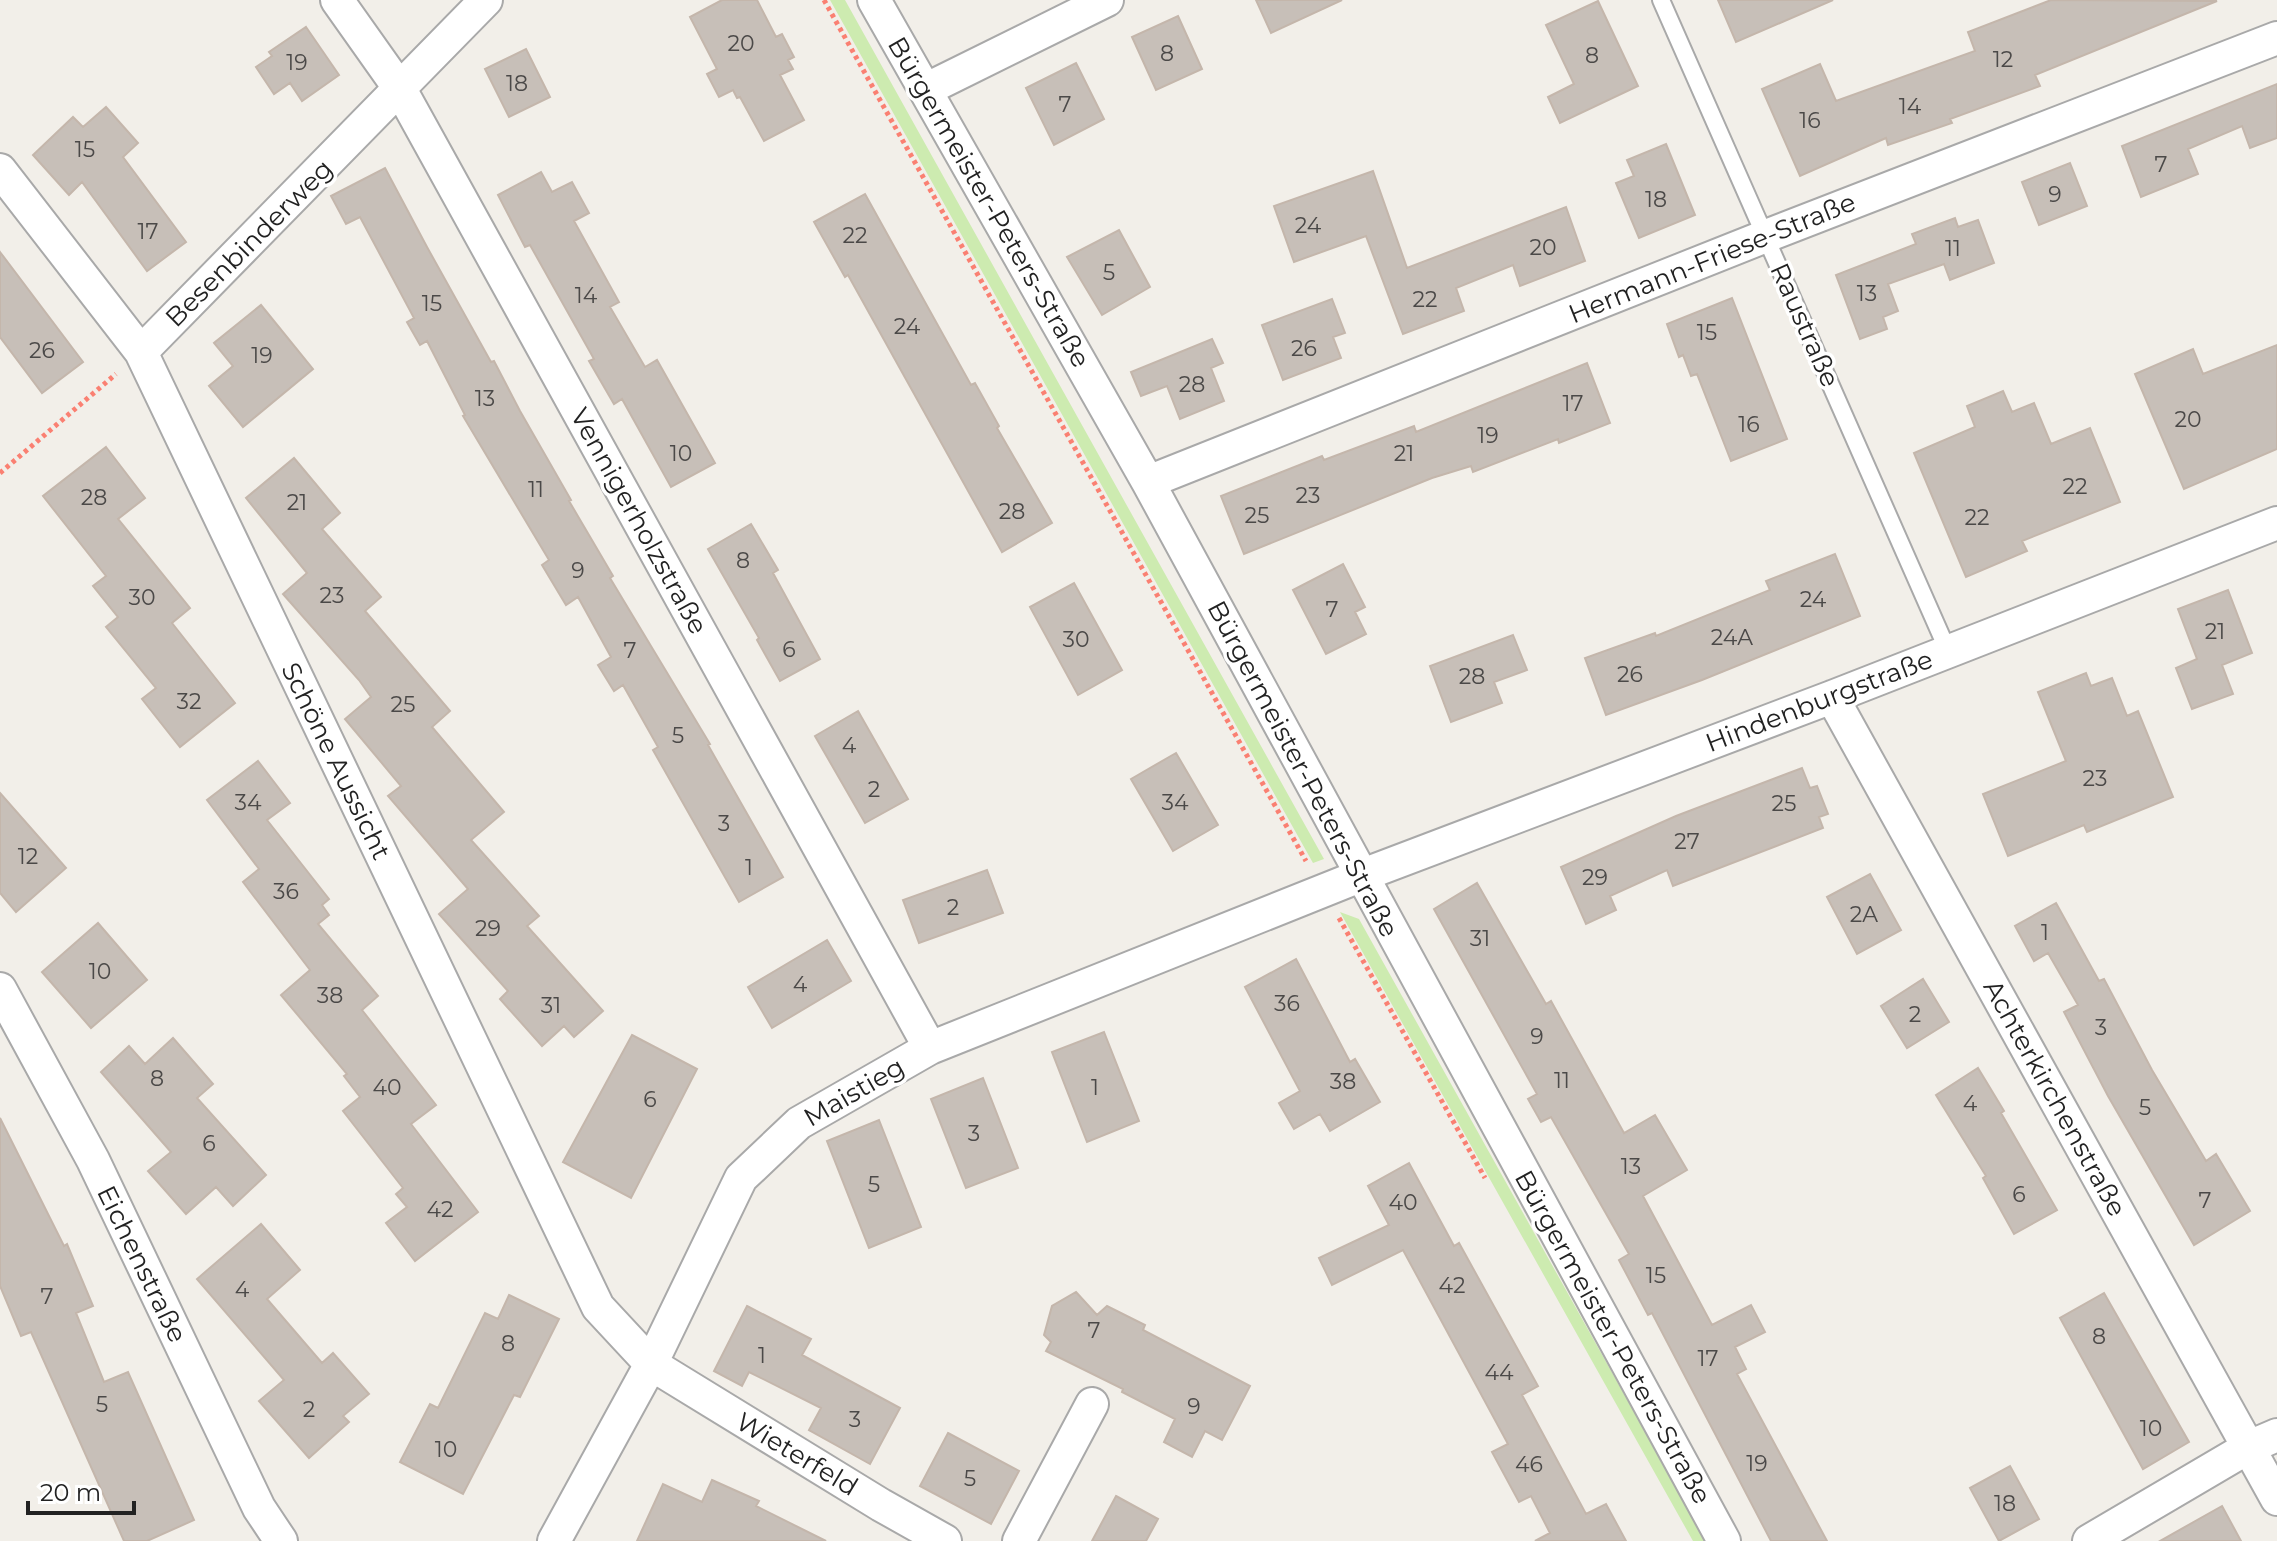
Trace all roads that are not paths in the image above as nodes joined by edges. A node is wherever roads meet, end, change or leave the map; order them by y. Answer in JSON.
{"nodes":[{"id":1,"x":337,"y":0,"type":"edge"},
{"id":2,"x":486,"y":0,"type":"edge"},
{"id":3,"x":874,"y":0,"type":"edge"},
{"id":4,"x":1107,"y":0,"type":"edge"},
{"id":5,"x":1661,"y":0,"type":"edge"},
{"id":6,"x":2277,"y":38,"type":"edge"},
{"id":7,"x":400,"y":89,"type":"junction"},
{"id":8,"x":925,"y":90,"type":"junction"},
{"id":9,"x":0,"y":170,"type":"edge"},
{"id":10,"x":1766,"y":236,"type":"junction"},
{"id":11,"x":141,"y":352,"type":"junction"},
{"id":12,"x":1148,"y":482,"type":"junction"},
{"id":13,"x":2277,"y":523,"type":"edge"},
{"id":14,"x":1948,"y":651,"type":"junction"},
{"id":15,"x":1832,"y":697,"type":"junction"},
{"id":16,"x":1360,"y":876,"type":"junction"},
{"id":17,"x":0,"y":989,"type":"edge"},
{"id":18,"x":930,"y":1048,"type":"junction"},
{"id":19,"x":651,"y":1364,"type":"junction"},
{"id":20,"x":1092,"y":1404,"type":"dead end"},
{"id":21,"x":2263,"y":1441,"type":"edge"},
{"id":22,"x":2277,"y":1499,"type":"edge"},
{"id":23,"x":281,"y":1541,"type":"edge"},
{"id":24,"x":554,"y":1541,"type":"edge"},
{"id":25,"x":945,"y":1541,"type":"edge"},
{"id":26,"x":1019,"y":1541,"type":"edge"},
{"id":27,"x":1724,"y":1541,"type":"edge"},
{"id":28,"x":2089,"y":1541,"type":"edge"}],
"edges":[{"from":1,"to":7,"type":"street","name":"Vennigerholzstraße"},
{"from":2,"to":7,"type":"street","name":"Besenbinderweg"},
{"from":3,"to":8,"type":"street","name":"Bürgermeister-Peters-Straße"},
{"from":4,"to":8,"type":"street"},
{"from":5,"to":10,"type":"lane","name":"Raustraße"},
{"from":6,"to":10,"type":"street","name":"Hermann-Friese-Straße"},
{"from":7,"to":11,"type":"street","name":"Besenbinderweg"},
{"from":7,"to":18,"type":"street","name":"Vennigerholzstraße"},
{"from":8,"to":12,"type":"street","name":"Bürgermeister-Peters-Straße"},
{"from":9,"to":11,"type":"street","name":"Schöne Aussicht"},
{"from":10,"to":12,"type":"street","name":"Hermann-Friese-Straße"},
{"from":10,"to":14,"type":"lane","name":"Raustraße"},
{"from":11,"to":19,"type":"street","name":"Schöne Aussicht"},
{"from":12,"to":16,"type":"street","name":"Bürgermeister-Peters-Straße"},
{"from":13,"to":14,"type":"street","name":"Hindenburgstraße"},
{"from":14,"to":15,"type":"street","name":"Hindenburgstraße"},
{"from":15,"to":16,"type":"street","name":"Hindenburgstraße"},
{"from":15,"to":21,"type":"street","name":"Achterkirchenstraße"},
{"from":16,"to":18,"type":"street","name":"Maistieg"},
{"from":16,"to":27,"type":"street","name":"Bürgermeister-Peters-Straße"},
{"from":17,"to":23,"type":"street","name":"Eichenstraße"},
{"from":18,"to":19,"type":"street","name":"Maistieg"},
{"from":19,"to":24,"type":"street","name":"Maistieg"},
{"from":19,"to":25,"type":"street","name":"Wieterfeld"},
{"from":20,"to":26,"type":"street"},
{"from":21,"to":22,"type":"street","name":"Achterkirchenstraße"},
{"from":21,"to":28,"type":"street"}]}
